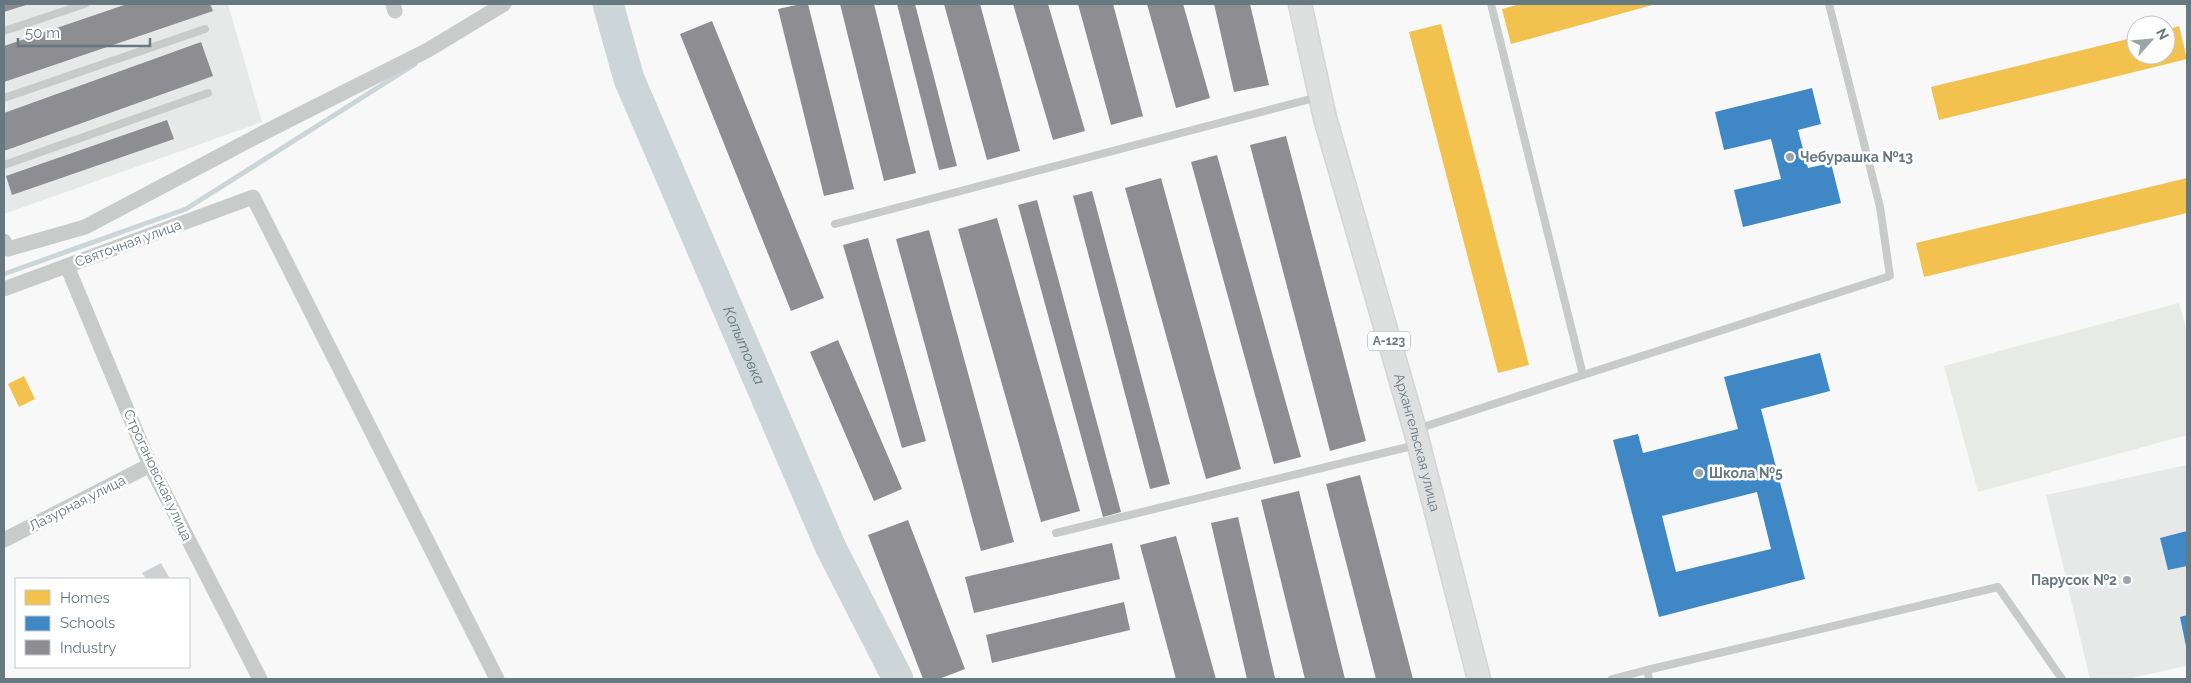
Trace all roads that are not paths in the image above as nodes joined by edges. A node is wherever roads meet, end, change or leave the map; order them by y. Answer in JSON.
{"nodes":[{"id":1,"x":85,"y":4,"type":"edge"},
{"id":2,"x":504,"y":4,"type":"edge"},
{"id":3,"x":1300,"y":4,"type":"edge"},
{"id":4,"x":1491,"y":4,"type":"edge"},
{"id":5,"x":1829,"y":4,"type":"edge"},
{"id":6,"x":205,"y":29,"type":"dead end"},
{"id":7,"x":4,"y":30,"type":"edge"},
{"id":8,"x":208,"y":93,"type":"dead end"},
{"id":9,"x":1320,"y":97,"type":"junction"},
{"id":10,"x":4,"y":98,"type":"edge"},
{"id":11,"x":4,"y":164,"type":"edge"},
{"id":12,"x":835,"y":224,"type":"dead end"},
{"id":13,"x":4,"y":241,"type":"edge"},
{"id":14,"x":67,"y":266,"type":"junction"},
{"id":15,"x":4,"y":289,"type":"edge"},
{"id":16,"x":1583,"y":375,"type":"junction"},
{"id":17,"x":1417,"y":437,"type":"junction"},
{"id":18,"x":150,"y":465,"type":"junction"},
{"id":19,"x":1056,"y":532,"type":"dead end"},
{"id":20,"x":4,"y":540,"type":"edge"},
{"id":21,"x":1647,"y":670,"type":"junction"},
{"id":22,"x":260,"y":679,"type":"edge"},
{"id":23,"x":497,"y":679,"type":"edge"},
{"id":24,"x":1479,"y":679,"type":"edge"},
{"id":25,"x":1612,"y":679,"type":"edge"},
{"id":26,"x":1650,"y":679,"type":"edge"},
{"id":27,"x":2062,"y":679,"type":"edge"}],
"edges":[{"from":1,"to":7,"type":"lane"},
{"from":2,"to":13,"type":"street"},
{"from":3,"to":9,"type":"main road","name":"Архангельская улица","number":"А-123"},
{"from":4,"to":16,"type":"lane"},
{"from":5,"to":16,"type":"lane"},
{"from":6,"to":10,"type":"lane"},
{"from":8,"to":11,"type":"lane"},
{"from":9,"to":12,"type":"lane"},
{"from":9,"to":17,"type":"main road","name":"Архангельская улица","number":"А-123"},
{"from":14,"to":15,"type":"street","name":"Святочная улица"},
{"from":14,"to":18,"type":"street","name":"Строгановская улица"},
{"from":14,"to":23,"type":"street","name":"Святочная улица"},
{"from":16,"to":17,"type":"lane"},
{"from":17,"to":19,"type":"lane"},
{"from":17,"to":24,"type":"main road","name":"Архангельская улица","number":"А-123"},
{"from":18,"to":20,"type":"street","name":"Лазурная улица"},
{"from":18,"to":22,"type":"street","name":"Строгановская улица"},
{"from":21,"to":25,"type":"lane"},
{"from":21,"to":26,"type":"lane"},
{"from":21,"to":27,"type":"lane"}]}
